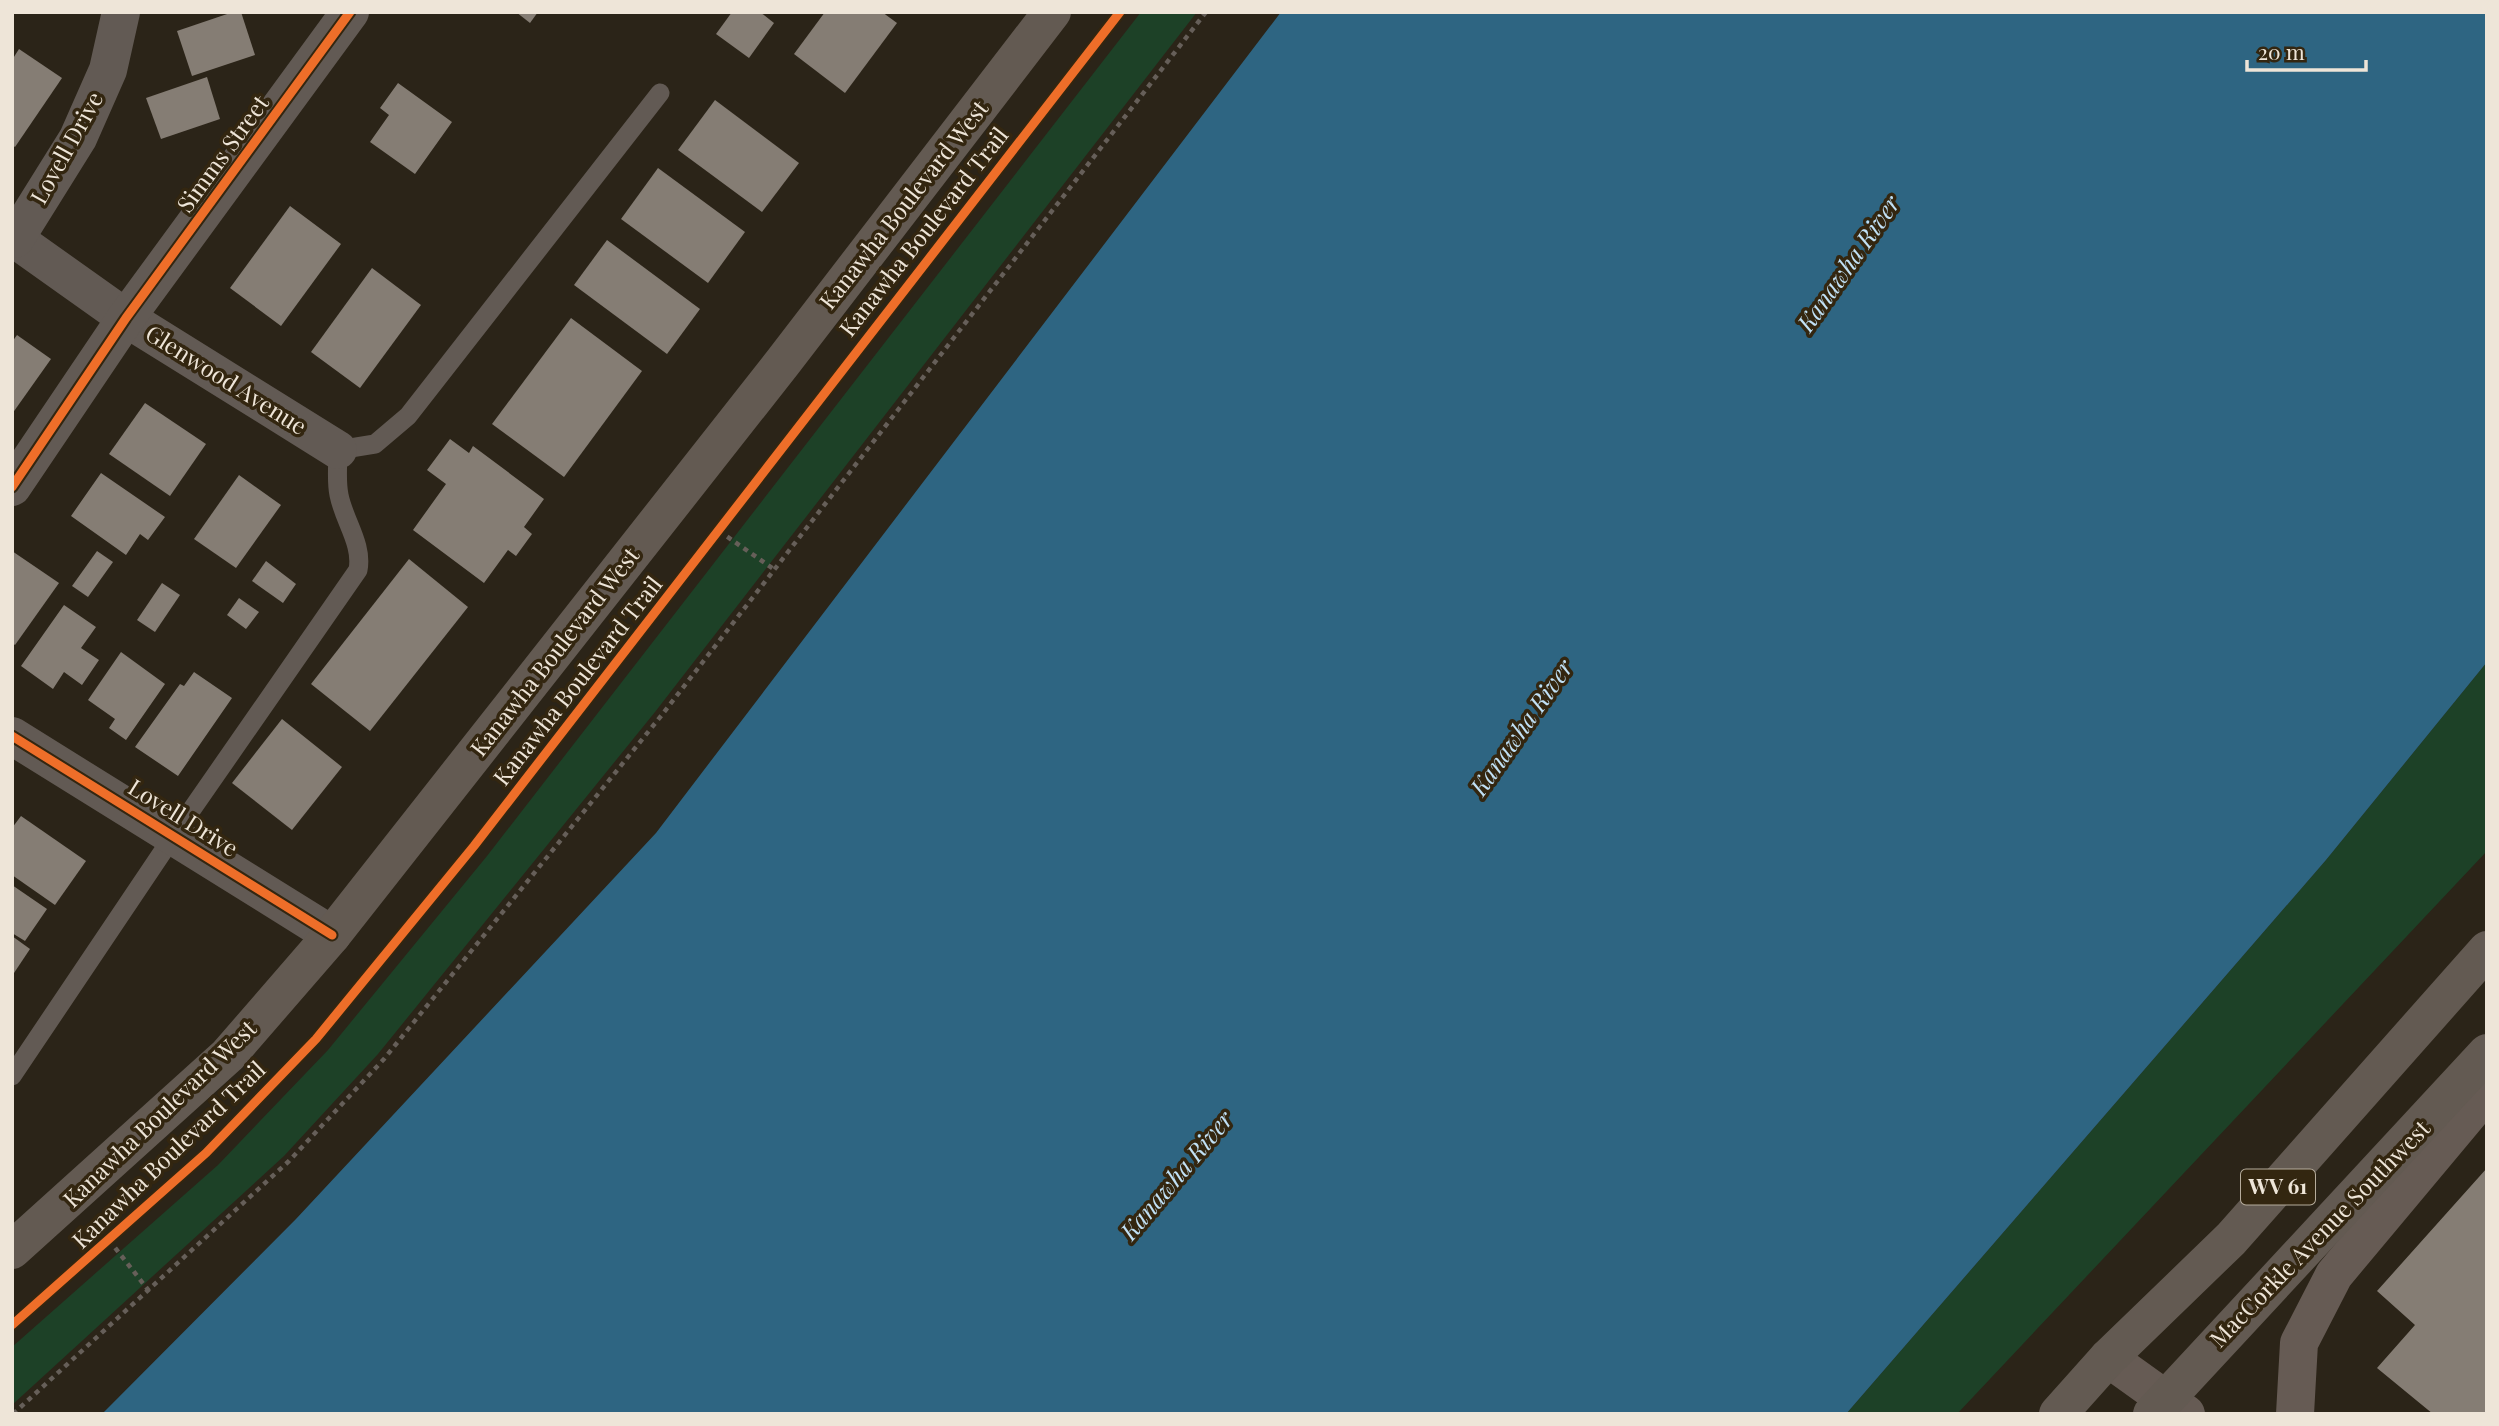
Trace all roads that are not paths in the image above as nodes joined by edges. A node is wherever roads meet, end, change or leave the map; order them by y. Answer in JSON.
{"nodes":[{"id":1,"x":121,"y":12,"type":"edge"},
{"id":2,"x":350,"y":12,"type":"edge"},
{"id":3,"x":1052,"y":12,"type":"edge"},
{"id":4,"x":660,"y":93,"type":"dead end"},
{"id":5,"x":14,"y":238,"type":"edge"},
{"id":6,"x":126,"y":318,"type":"junction"},
{"id":7,"x":338,"y":450,"type":"junction"},
{"id":8,"x":12,"y":487,"type":"edge"},
{"id":9,"x":12,"y":736,"type":"edge"},
{"id":10,"x":174,"y":835,"type":"junction"},
{"id":11,"x":332,"y":935,"type":"junction"},
{"id":12,"x":2487,"y":950,"type":"edge"},
{"id":13,"x":2487,"y":1053,"type":"edge"},
{"id":14,"x":12,"y":1076,"type":"edge"},
{"id":15,"x":2487,"y":1092,"type":"edge"},
{"id":16,"x":12,"y":1250,"type":"edge"},
{"id":17,"x":2108,"y":1358,"type":"junction"},
{"id":18,"x":2168,"y":1409,"type":"edge"},
{"id":19,"x":2058,"y":1414,"type":"edge"},
{"id":20,"x":2295,"y":1414,"type":"edge"}],
"edges":[{"from":1,"to":5,"type":"street","name":"Lovell Drive"},
{"from":2,"to":6,"type":"street","name":"Simms Street"},
{"from":3,"to":11,"type":"main road","name":"Kanawha Boulevard West"},
{"from":4,"to":7,"type":"lane"},
{"from":5,"to":6,"type":"street","name":"Glenwood Avenue"},
{"from":6,"to":7,"type":"street","name":"Glenwood Avenue"},
{"from":6,"to":8,"type":"street"},
{"from":7,"to":10,"type":"lane"},
{"from":9,"to":10,"type":"street","name":"Lovell Drive"},
{"from":10,"to":11,"type":"street","name":"Lovell Drive"},
{"from":10,"to":14,"type":"lane"},
{"from":11,"to":16,"type":"main road","name":"Kanawha Boulevard West"},
{"from":12,"to":17,"type":"main road","number":"WV 61"},
{"from":13,"to":18,"type":"main road","name":"MacCorkle Avenue Southwest","number":"WV 61"},
{"from":15,"to":20,"type":"main road"},
{"from":17,"to":18,"type":"main road"},
{"from":17,"to":19,"type":"main road","number":"WV 61"}]}
